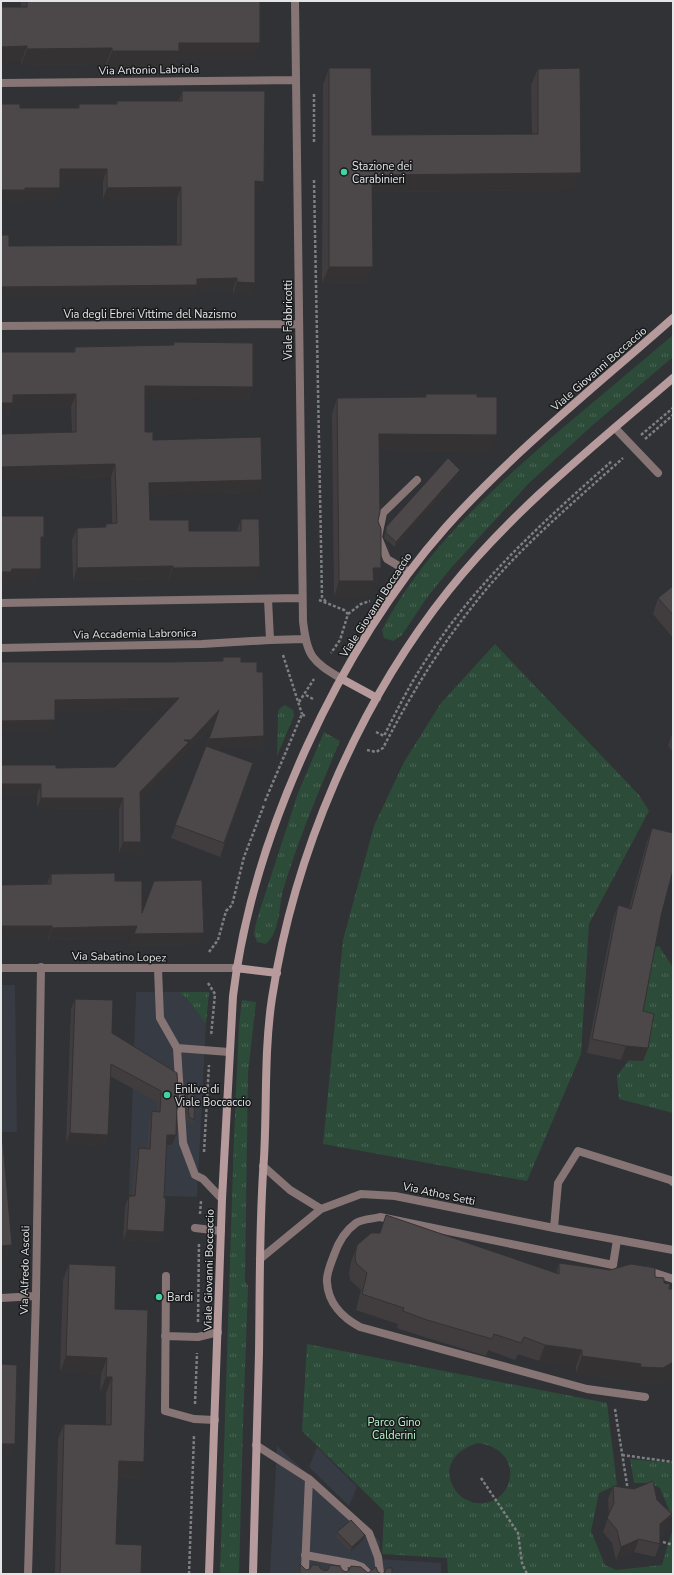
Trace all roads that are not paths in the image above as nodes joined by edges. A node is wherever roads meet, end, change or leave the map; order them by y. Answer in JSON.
{"nodes":[{"id":1,"x":295,"y":1,"type":"edge"},
{"id":2,"x":296,"y":80,"type":"junction"},
{"id":3,"x":1,"y":83,"type":"edge"},
{"id":4,"x":673,"y":318,"type":"edge"},
{"id":5,"x":299,"y":324,"type":"junction"},
{"id":6,"x":1,"y":326,"type":"edge"},
{"id":7,"x":673,"y":378,"type":"edge"},
{"id":8,"x":615,"y":428,"type":"junction"},
{"id":9,"x":658,"y":473,"type":"dead end"},
{"id":10,"x":416,"y":480,"type":"dead end"},
{"id":11,"x":409,"y":572,"type":"junction"},
{"id":12,"x":301,"y":596,"type":"junction"},
{"id":13,"x":268,"y":599,"type":"junction"},
{"id":14,"x":1,"y":603,"type":"edge"},
{"id":15,"x":305,"y":638,"type":"junction"},
{"id":16,"x":270,"y":640,"type":"junction"},
{"id":17,"x":1,"y":648,"type":"edge"},
{"id":18,"x":342,"y":679,"type":"junction"},
{"id":19,"x":377,"y":698,"type":"junction"},
{"id":20,"x":41,"y":967,"type":"junction"},
{"id":21,"x":1,"y":968,"type":"edge"},
{"id":22,"x":158,"y":968,"type":"junction"},
{"id":23,"x":236,"y":968,"type":"junction"},
{"id":24,"x":277,"y":973,"type":"junction"},
{"id":25,"x":177,"y":1048,"type":"junction"},
{"id":26,"x":229,"y":1052,"type":"junction"},
{"id":27,"x":263,"y":1166,"type":"junction"},
{"id":28,"x":673,"y":1182,"type":"edge"},
{"id":29,"x":222,"y":1199,"type":"junction"},
{"id":30,"x":321,"y":1208,"type":"junction"},
{"id":31,"x":197,"y":1228,"type":"road end"},
{"id":32,"x":554,"y":1228,"type":"junction"},
{"id":33,"x":221,"y":1231,"type":"junction"},
{"id":34,"x":617,"y":1240,"type":"junction"},
{"id":35,"x":673,"y":1250,"type":"edge"},
{"id":36,"x":260,"y":1260,"type":"junction"},
{"id":37,"x":636,"y":1269,"type":"edge"},
{"id":38,"x":166,"y":1276,"type":"dead end"},
{"id":39,"x":673,"y":1279,"type":"edge"},
{"id":40,"x":36,"y":1296,"type":"junction"},
{"id":41,"x":1,"y":1298,"type":"edge"},
{"id":42,"x":218,"y":1332,"type":"junction"},
{"id":43,"x":165,"y":1336,"type":"junction"},
{"id":44,"x":645,"y":1398,"type":"dead end"},
{"id":45,"x":216,"y":1420,"type":"junction"},
{"id":46,"x":256,"y":1445,"type":"junction"},
{"id":47,"x":310,"y":1479,"type":"junction"},
{"id":48,"x":305,"y":1555,"type":"junction"},
{"id":49,"x":323,"y":1559,"type":"junction"},
{"id":50,"x":305,"y":1569,"type":"edge"},
{"id":51,"x":323,"y":1570,"type":"edge"},
{"id":52,"x":366,"y":1572,"type":"edge"},
{"id":53,"x":380,"y":1572,"type":"edge"},
{"id":54,"x":28,"y":1574,"type":"edge"},
{"id":55,"x":209,"y":1574,"type":"edge"},
{"id":56,"x":253,"y":1574,"type":"edge"}],
"edges":[{"from":1,"to":2,"type":"street","name":"Viale Fabbricotti"},
{"from":2,"to":3,"type":"street","name":"Via Antonio Labriola"},
{"from":2,"to":5,"type":"street","name":"Viale Fabbricotti"},
{"from":4,"to":11,"type":"main road","name":"Viale Giovanni Boccaccio"},
{"from":5,"to":6,"type":"street","name":"Via degli Ebrei Vittime del Nazismo"},
{"from":5,"to":12,"type":"street","name":"Viale Fabbricotti"},
{"from":7,"to":8,"type":"main road"},
{"from":8,"to":9,"type":"street"},
{"from":8,"to":19,"type":"main road"},
{"from":10,"to":11,"type":"street"},
{"from":11,"to":18,"type":"main road","name":"Viale Giovanni Boccaccio"},
{"from":12,"to":13,"type":"street"},
{"from":12,"to":15,"type":"street","name":"Viale Fabbricotti"},
{"from":13,"to":14,"type":"street"},
{"from":13,"to":16,"type":"street"},
{"from":15,"to":16,"type":"street","name":"Via Accademia Labronica"},
{"from":15,"to":18,"type":"street","name":"Viale Fabbricotti"},
{"from":16,"to":17,"type":"street","name":"Via Accademia Labronica"},
{"from":18,"to":19,"type":"main road"},
{"from":18,"to":23,"type":"main road","name":"Viale Giovanni Boccaccio"},
{"from":19,"to":24,"type":"main road"},
{"from":20,"to":21,"type":"street","name":"Via Sabatino Lopez"},
{"from":20,"to":22,"type":"street","name":"Via Sabatino Lopez"},
{"from":20,"to":40,"type":"street","name":"Via Alfredo Ascoli"},
{"from":22,"to":23,"type":"street","name":"Via Sabatino Lopez"},
{"from":22,"to":25,"type":"street"},
{"from":23,"to":24,"type":"main road"},
{"from":23,"to":26,"type":"main road","name":"Viale Giovanni Boccaccio"},
{"from":24,"to":27,"type":"main road"},
{"from":25,"to":26,"type":"street"},
{"from":25,"to":29,"type":"street"},
{"from":26,"to":29,"type":"main road","name":"Viale Giovanni Boccaccio"},
{"from":27,"to":30,"type":"street"},
{"from":27,"to":36,"type":"main road"},
{"from":28,"to":32,"type":"street"},
{"from":29,"to":33,"type":"main road","name":"Viale Giovanni Boccaccio"},
{"from":30,"to":32,"type":"street","name":"Via Athos Setti"},
{"from":30,"to":36,"type":"street","name":"Via Athos Setti"},
{"from":31,"to":33,"type":"street"},
{"from":32,"to":34,"type":"street","name":"Via Athos Setti"},
{"from":33,"to":42,"type":"main road","name":"Viale Giovanni Boccaccio"},
{"from":34,"to":35,"type":"street","name":"Via Athos Setti"},
{"from":34,"to":44,"type":"street"},
{"from":36,"to":46,"type":"main road"},
{"from":37,"to":39,"type":"street"},
{"from":38,"to":43,"type":"street"},
{"from":40,"to":41,"type":"street"},
{"from":40,"to":54,"type":"street","name":"Via Alfredo Ascoli"},
{"from":42,"to":43,"type":"street"},
{"from":42,"to":45,"type":"main road","name":"Viale Giovanni Boccaccio"},
{"from":43,"to":45,"type":"street"},
{"from":45,"to":55,"type":"main road","name":"Viale Giovanni Boccaccio"},
{"from":46,"to":47,"type":"street"},
{"from":46,"to":56,"type":"main road"},
{"from":47,"to":48,"type":"street"},
{"from":47,"to":53,"type":"street"},
{"from":48,"to":49,"type":"street"},
{"from":48,"to":50,"type":"street"},
{"from":49,"to":51,"type":"street"},
{"from":49,"to":52,"type":"street"}]}
